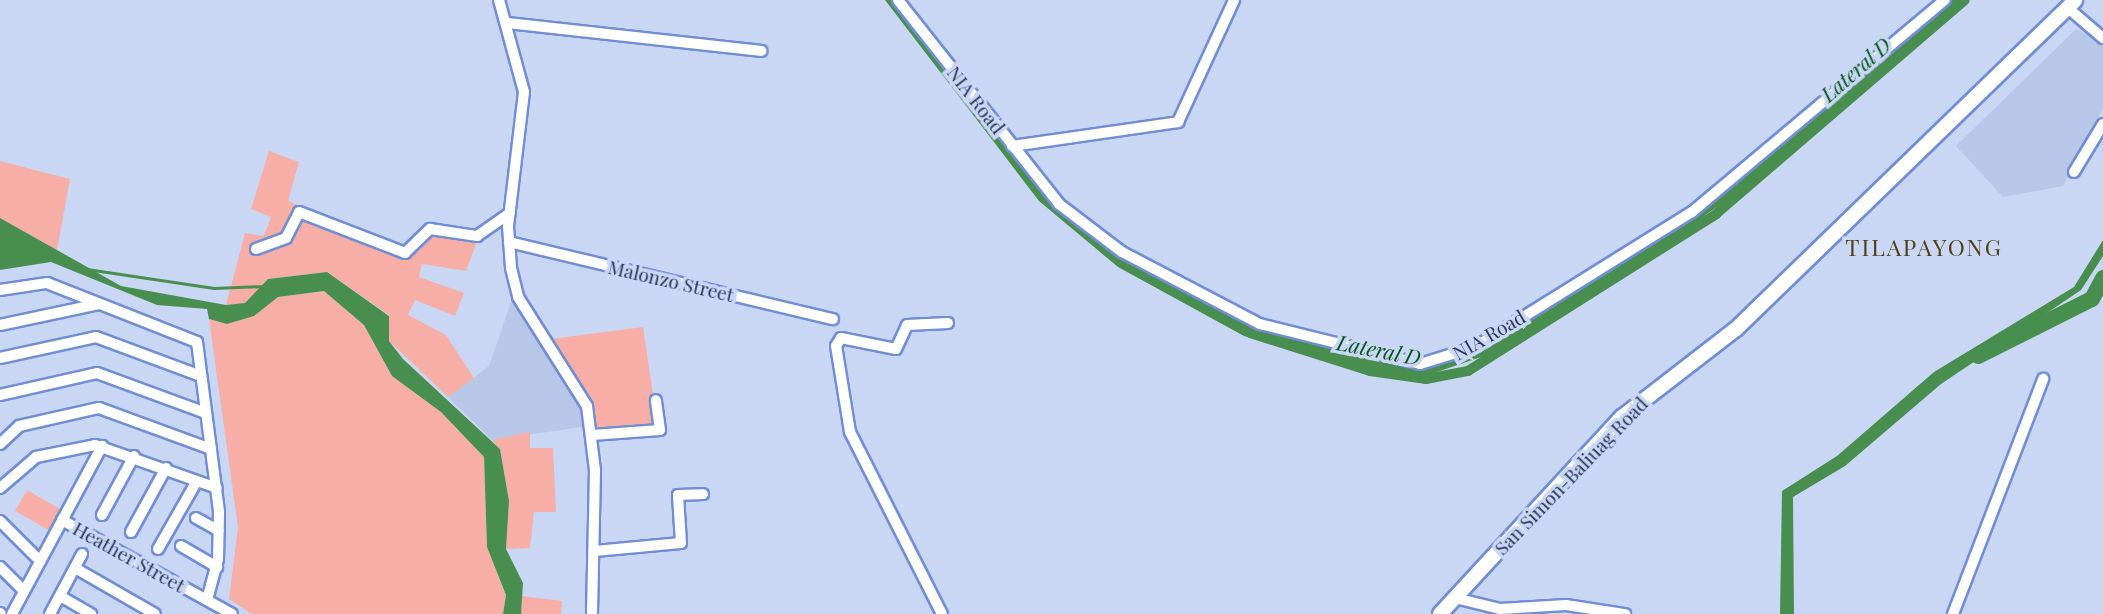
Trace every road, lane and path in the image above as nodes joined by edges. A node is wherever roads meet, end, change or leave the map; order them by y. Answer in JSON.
{"nodes":[{"id":1,"x":499,"y":0,"type":"edge"},
{"id":2,"x":898,"y":0,"type":"edge"},
{"id":3,"x":1234,"y":0,"type":"edge"},
{"id":4,"x":1945,"y":0,"type":"edge"},
{"id":5,"x":2072,"y":4,"type":"edge"},
{"id":6,"x":508,"y":23,"type":"junction"},
{"id":7,"x":2103,"y":38,"type":"edge"},
{"id":8,"x":761,"y":51,"type":"dead end"},
{"id":9,"x":2103,"y":124,"type":"edge"},
{"id":10,"x":1012,"y":146,"type":"junction"},
{"id":11,"x":2074,"y":172,"type":"dead end"},
{"id":12,"x":510,"y":212,"type":"junction"},
{"id":13,"x":509,"y":242,"type":"junction"},
{"id":14,"x":256,"y":249,"type":"dead end"},
{"id":15,"x":0,"y":290,"type":"edge"},
{"id":16,"x":100,"y":304,"type":"junction"},
{"id":17,"x":833,"y":319,"type":"dead end"},
{"id":18,"x":948,"y":323,"type":"dead end"},
{"id":19,"x":0,"y":325,"type":"edge"},
{"id":20,"x":0,"y":358,"type":"edge"},
{"id":21,"x":201,"y":376,"type":"junction"},
{"id":22,"x":2043,"y":379,"type":"dead end"},
{"id":23,"x":0,"y":395,"type":"edge"},
{"id":24,"x":656,"y":400,"type":"dead end"},
{"id":25,"x":206,"y":413,"type":"junction"},
{"id":26,"x":592,"y":435,"type":"junction"},
{"id":27,"x":0,"y":444,"type":"edge"},
{"id":28,"x":102,"y":446,"type":"junction"},
{"id":29,"x":211,"y":449,"type":"junction"},
{"id":30,"x":134,"y":456,"type":"junction"},
{"id":31,"x":166,"y":468,"type":"junction"},
{"id":32,"x":197,"y":481,"type":"junction"},
{"id":33,"x":0,"y":488,"type":"edge"},
{"id":34,"x":216,"y":488,"type":"junction"},
{"id":35,"x":703,"y":494,"type":"dead end"},
{"id":36,"x":102,"y":515,"type":"dead end"},
{"id":37,"x":196,"y":518,"type":"dead end"},
{"id":38,"x":62,"y":520,"type":"junction"},
{"id":39,"x":0,"y":521,"type":"edge"},
{"id":40,"x":219,"y":531,"type":"junction"},
{"id":41,"x":131,"y":532,"type":"dead end"},
{"id":42,"x":181,"y":546,"type":"dead end"},
{"id":43,"x":158,"y":549,"type":"dead end"},
{"id":44,"x":595,"y":551,"type":"junction"},
{"id":45,"x":82,"y":554,"type":"dead end"},
{"id":46,"x":40,"y":561,"type":"junction"},
{"id":47,"x":0,"y":567,"type":"edge"},
{"id":48,"x":217,"y":567,"type":"junction"},
{"id":49,"x":75,"y":568,"type":"junction"},
{"id":50,"x":24,"y":591,"type":"junction"},
{"id":51,"x":60,"y":596,"type":"junction"},
{"id":52,"x":1455,"y":598,"type":"junction"},
{"id":53,"x":207,"y":600,"type":"junction"},
{"id":54,"x":12,"y":614,"type":"edge"},
{"id":55,"x":50,"y":614,"type":"edge"},
{"id":56,"x":91,"y":614,"type":"edge"},
{"id":57,"x":155,"y":614,"type":"edge"},
{"id":58,"x":232,"y":614,"type":"edge"},
{"id":59,"x":592,"y":614,"type":"edge"},
{"id":60,"x":942,"y":614,"type":"edge"},
{"id":61,"x":1440,"y":614,"type":"edge"},
{"id":62,"x":1625,"y":614,"type":"edge"},
{"id":63,"x":1953,"y":614,"type":"edge"}],
"edges":[{"from":1,"to":6,"type":"street"},
{"from":2,"to":10,"type":"street","name":"NIA Road"},
{"from":3,"to":10,"type":"street"},
{"from":4,"to":10,"type":"street","name":"NIA Road"},
{"from":5,"to":7,"type":"street"},
{"from":5,"to":52,"type":"main road","name":"San Simon-Baliuag Road"},
{"from":6,"to":8,"type":"street"},
{"from":6,"to":12,"type":"street"},
{"from":9,"to":11,"type":"street"},
{"from":12,"to":13,"type":"street"},
{"from":12,"to":14,"type":"street"},
{"from":13,"to":17,"type":"street","name":"Malonzo Street"},
{"from":13,"to":26,"type":"street"},
{"from":15,"to":16,"type":"street"},
{"from":16,"to":19,"type":"street"},
{"from":16,"to":21,"type":"street"},
{"from":18,"to":60,"type":"street"},
{"from":20,"to":21,"type":"street"},
{"from":21,"to":25,"type":"street"},
{"from":22,"to":63,"type":"street"},
{"from":23,"to":25,"type":"street"},
{"from":24,"to":26,"type":"street"},
{"from":25,"to":29,"type":"street"},
{"from":26,"to":44,"type":"street"},
{"from":27,"to":29,"type":"street"},
{"from":28,"to":30,"type":"street"},
{"from":28,"to":33,"type":"street"},
{"from":28,"to":38,"type":"street"},
{"from":29,"to":34,"type":"street"},
{"from":30,"to":31,"type":"street"},
{"from":30,"to":36,"type":"street"},
{"from":31,"to":32,"type":"street"},
{"from":31,"to":41,"type":"street"},
{"from":32,"to":34,"type":"street"},
{"from":32,"to":43,"type":"street"},
{"from":34,"to":40,"type":"street"},
{"from":35,"to":44,"type":"street"},
{"from":37,"to":40,"type":"street"},
{"from":38,"to":46,"type":"street"},
{"from":38,"to":53,"type":"street","name":"Heather Street"},
{"from":39,"to":46,"type":"street"},
{"from":40,"to":48,"type":"street"},
{"from":42,"to":48,"type":"street"},
{"from":44,"to":59,"type":"street"},
{"from":45,"to":49,"type":"street"},
{"from":46,"to":50,"type":"street"},
{"from":47,"to":50,"type":"street"},
{"from":48,"to":53,"type":"street"},
{"from":49,"to":51,"type":"street"},
{"from":49,"to":57,"type":"street"},
{"from":50,"to":54,"type":"street"},
{"from":51,"to":55,"type":"street"},
{"from":51,"to":56,"type":"street"},
{"from":52,"to":61,"type":"main road","name":"San Simon-Baliuag Road"},
{"from":52,"to":62,"type":"street"},
{"from":53,"to":58,"type":"street","name":"Heather Street"}]}
